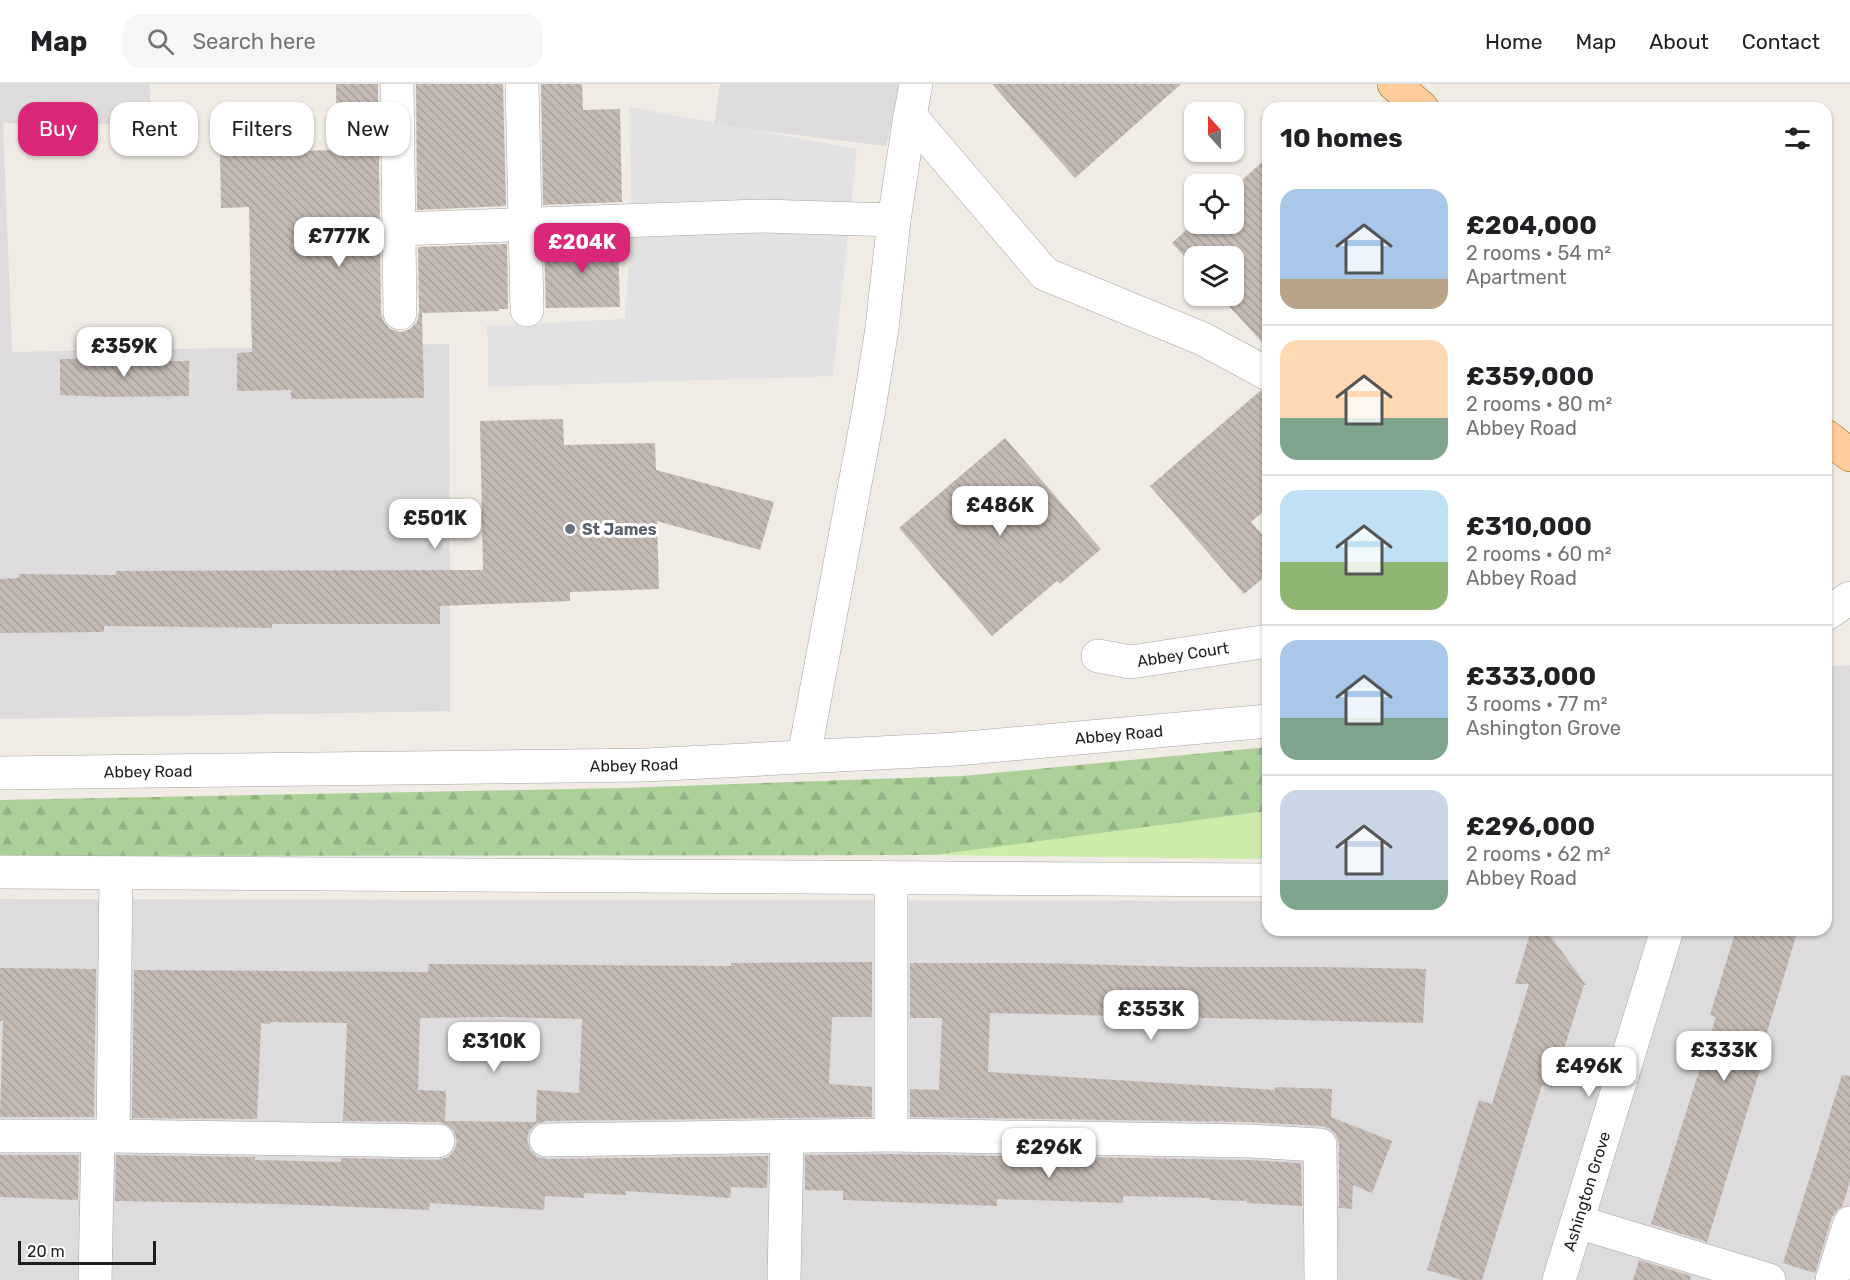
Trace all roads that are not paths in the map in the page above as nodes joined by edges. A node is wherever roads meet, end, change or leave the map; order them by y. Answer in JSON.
{"nodes":[{"id":1,"x":397,"y":84,"type":"edge"},
{"id":2,"x":522,"y":84,"type":"edge"},
{"id":3,"x":916,"y":84,"type":"edge"},
{"id":4,"x":1394,"y":84,"type":"edge"},
{"id":5,"x":1415,"y":102,"type":"edge"},
{"id":6,"x":910,"y":116,"type":"junction"},
{"id":7,"x":894,"y":220,"type":"junction"},
{"id":8,"x":524,"y":224,"type":"junction"},
{"id":9,"x":399,"y":229,"type":"junction"},
{"id":10,"x":527,"y":310,"type":"dead end"},
{"id":11,"x":400,"y":313,"type":"dead end"},
{"id":12,"x":1262,"y":371,"type":"edge"},
{"id":13,"x":1832,"y":441,"type":"edge"},
{"id":14,"x":1850,"y":455,"type":"edge"},
{"id":15,"x":1850,"y":598,"type":"edge"},
{"id":16,"x":1832,"y":610,"type":"edge"},
{"id":17,"x":1262,"y":642,"type":"edge"},
{"id":18,"x":1098,"y":656,"type":"dead end"},
{"id":19,"x":1262,"y":722,"type":"edge"},
{"id":20,"x":804,"y":756,"type":"junction"},
{"id":21,"x":0,"y":773,"type":"edge"},
{"id":22,"x":0,"y":872,"type":"edge"},
{"id":23,"x":116,"y":873,"type":"junction"},
{"id":24,"x":891,"y":878,"type":"junction"},
{"id":25,"x":1262,"y":880,"type":"edge"},
{"id":26,"x":1665,"y":936,"type":"edge"},
{"id":27,"x":891,"y":1135,"type":"junction"},
{"id":28,"x":0,"y":1136,"type":"edge"},
{"id":29,"x":106,"y":1136,"type":"junction"},
{"id":30,"x":787,"y":1136,"type":"junction"},
{"id":31,"x":546,"y":1140,"type":"dead end"},
{"id":32,"x":438,"y":1141,"type":"dead end"},
{"id":33,"x":1578,"y":1222,"type":"junction"},
{"id":34,"x":1850,"y":1223,"type":"edge"},
{"id":35,"x":95,"y":1280,"type":"edge"},
{"id":36,"x":784,"y":1280,"type":"edge"},
{"id":37,"x":1321,"y":1280,"type":"edge"},
{"id":38,"x":1559,"y":1280,"type":"edge"},
{"id":39,"x":1769,"y":1280,"type":"edge"},
{"id":40,"x":1832,"y":1280,"type":"edge"}],
"edges":[{"from":1,"to":9,"type":"street"},
{"from":2,"to":8,"type":"street"},
{"from":3,"to":6,"type":"street"},
{"from":4,"to":5,"type":"main road"},
{"from":6,"to":7,"type":"street"},
{"from":6,"to":12,"type":"street"},
{"from":7,"to":8,"type":"street"},
{"from":7,"to":20,"type":"street"},
{"from":8,"to":9,"type":"street"},
{"from":8,"to":10,"type":"street"},
{"from":9,"to":11,"type":"street"},
{"from":13,"to":14,"type":"main road"},
{"from":15,"to":16,"type":"street"},
{"from":17,"to":18,"type":"street","name":"Abbey Court"},
{"from":19,"to":20,"type":"street","name":"Abbey Road"},
{"from":20,"to":21,"type":"street","name":"Abbey Road"},
{"from":22,"to":23,"type":"street"},
{"from":23,"to":24,"type":"street"},
{"from":23,"to":29,"type":"street"},
{"from":24,"to":25,"type":"street"},
{"from":24,"to":27,"type":"street"},
{"from":26,"to":33,"type":"street","name":"Ashington Grove"},
{"from":27,"to":30,"type":"street"},
{"from":27,"to":37,"type":"street"},
{"from":28,"to":29,"type":"street"},
{"from":29,"to":32,"type":"street"},
{"from":29,"to":35,"type":"street"},
{"from":30,"to":31,"type":"street"},
{"from":30,"to":36,"type":"street"},
{"from":33,"to":38,"type":"street","name":"Ashington Grove"},
{"from":33,"to":39,"type":"street"},
{"from":34,"to":40,"type":"street"}]}
